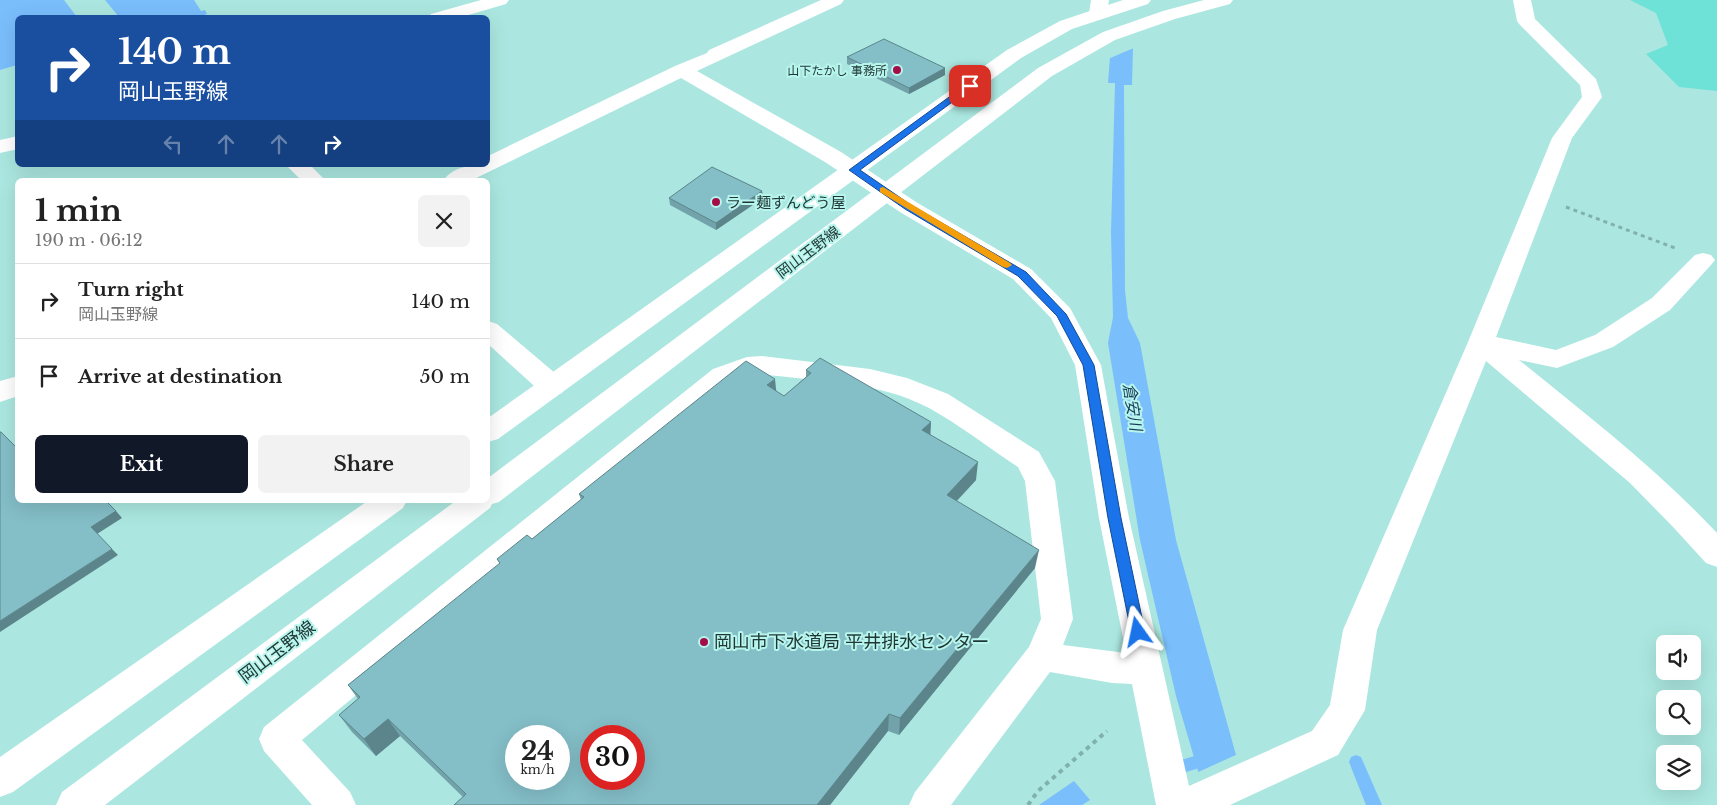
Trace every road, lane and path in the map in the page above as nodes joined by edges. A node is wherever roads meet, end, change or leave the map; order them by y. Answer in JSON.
{"nodes":[{"id":1,"x":500,"y":0,"type":"edge"},
{"id":2,"x":835,"y":0,"type":"edge"},
{"id":3,"x":1142,"y":0,"type":"edge"},
{"id":4,"x":1224,"y":0,"type":"edge"},
{"id":5,"x":1522,"y":0,"type":"edge"},
{"id":6,"x":1102,"y":7,"type":"edge"},
{"id":7,"x":448,"y":15,"type":"edge"},
{"id":8,"x":682,"y":70,"type":"junction"},
{"id":9,"x":15,"y":143,"type":"edge"},
{"id":10,"x":0,"y":147,"type":"edge"},
{"id":11,"x":490,"y":164,"type":"edge"},
{"id":12,"x":299,"y":167,"type":"edge"},
{"id":13,"x":483,"y":167,"type":"edge"},
{"id":14,"x":854,"y":170,"type":"junction"},
{"id":15,"x":312,"y":178,"type":"edge"},
{"id":16,"x":459,"y":178,"type":"edge"},
{"id":17,"x":886,"y":192,"type":"junction"},
{"id":18,"x":1540,"y":197,"type":"junction"},
{"id":19,"x":1703,"y":260,"type":"joint"},
{"id":20,"x":490,"y":332,"type":"edge"},
{"id":21,"x":1481,"y":342,"type":"junction"},
{"id":22,"x":15,"y":386,"type":"edge"},
{"id":23,"x":552,"y":386,"type":"junction"},
{"id":24,"x":0,"y":392,"type":"edge"},
{"id":25,"x":490,"y":431,"type":"edge"},
{"id":26,"x":490,"y":492,"type":"edge"},
{"id":27,"x":388,"y":503,"type":"edge"},
{"id":28,"x":475,"y":503,"type":"edge"},
{"id":29,"x":1717,"y":554,"type":"edge"},
{"id":30,"x":1042,"y":656,"type":"junction"},
{"id":31,"x":1146,"y":669,"type":"junction"},
{"id":32,"x":1107,"y":731,"type":"dead end"},
{"id":33,"x":0,"y":780,"type":"edge"},
{"id":34,"x":1188,"y":803,"type":"edge"},
{"id":35,"x":75,"y":805,"type":"edge"},
{"id":36,"x":337,"y":805,"type":"edge"},
{"id":37,"x":928,"y":805,"type":"edge"},
{"id":38,"x":1028,"y":805,"type":"edge"}],
"edges":[{"from":1,"to":7,"type":"street"},
{"from":2,"to":8,"type":"street"},
{"from":3,"to":6,"type":"street"},
{"from":4,"to":17,"type":"street","name":"岡山玉野線"},
{"from":5,"to":18,"type":"street"},
{"from":6,"to":14,"type":"street"},
{"from":8,"to":11,"type":"street"},
{"from":8,"to":14,"type":"street"},
{"from":9,"to":10,"type":"street"},
{"from":12,"to":15,"type":"street"},
{"from":13,"to":16,"type":"street"},
{"from":14,"to":17,"type":"street"},
{"from":14,"to":23,"type":"street"},
{"from":17,"to":26,"type":"street","name":"岡山玉野線"},
{"from":17,"to":31,"type":"street"},
{"from":18,"to":19,"type":"path"},
{"from":18,"to":21,"type":"street"},
{"from":19,"to":21,"type":"street"},
{"from":20,"to":23,"type":"street"},
{"from":21,"to":29,"type":"street"},
{"from":21,"to":34,"type":"street"},
{"from":22,"to":24,"type":"street"},
{"from":23,"to":25,"type":"street"},
{"from":27,"to":33,"type":"street"},
{"from":28,"to":35,"type":"street","name":"岡山玉野線"},
{"from":30,"to":31,"type":"street"},
{"from":30,"to":36,"type":"street"},
{"from":30,"to":37,"type":"street"},
{"from":31,"to":34,"type":"street"},
{"from":32,"to":38,"type":"path"}]}
